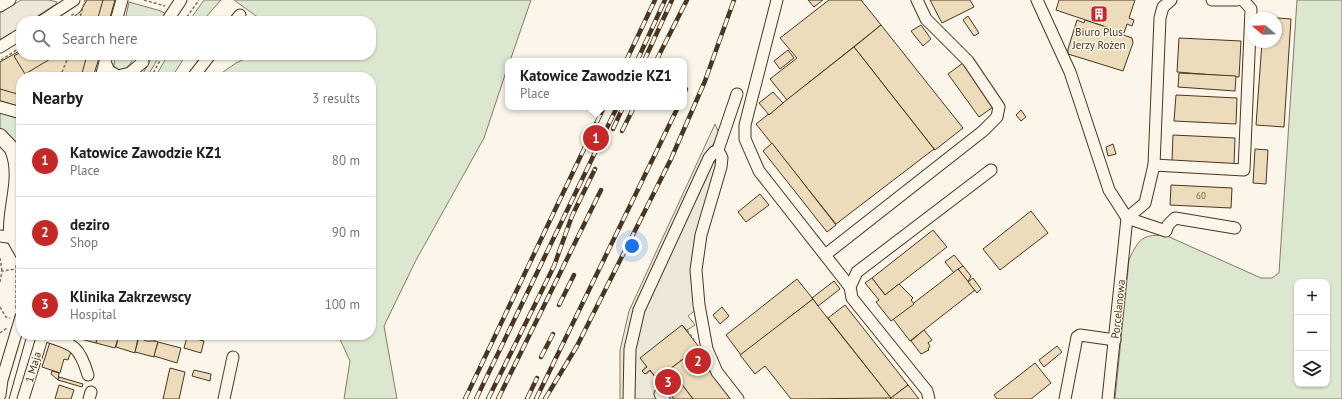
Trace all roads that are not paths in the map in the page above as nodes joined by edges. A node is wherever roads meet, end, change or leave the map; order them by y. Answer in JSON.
{"nodes":[{"id":1,"x":10,"y":0,"type":"edge"},
{"id":2,"x":74,"y":0,"type":"edge"},
{"id":3,"x":122,"y":0,"type":"edge"},
{"id":4,"x":181,"y":0,"type":"edge"},
{"id":5,"x":777,"y":0,"type":"edge"},
{"id":6,"x":917,"y":0,"type":"edge"},
{"id":7,"x":1037,"y":0,"type":"edge"},
{"id":8,"x":1171,"y":0,"type":"edge"},
{"id":9,"x":1212,"y":0,"type":"edge"},
{"id":10,"x":1237,"y":0,"type":"edge"},
{"id":11,"x":1243,"y":0,"type":"edge"},
{"id":12,"x":0,"y":6,"type":"edge"},
{"id":13,"x":50,"y":16,"type":"edge"},
{"id":14,"x":117,"y":16,"type":"edge"},
{"id":15,"x":170,"y":16,"type":"edge"},
{"id":16,"x":16,"y":37,"type":"edge"},
{"id":17,"x":0,"y":47,"type":"edge"},
{"id":18,"x":105,"y":60,"type":"edge"},
{"id":19,"x":106,"y":60,"type":"edge"},
{"id":20,"x":143,"y":60,"type":"edge"},
{"id":21,"x":144,"y":60,"type":"edge"},
{"id":22,"x":206,"y":60,"type":"edge"},
{"id":23,"x":102,"y":72,"type":"edge"},
{"id":24,"x":111,"y":72,"type":"edge"},
{"id":25,"x":131,"y":72,"type":"edge"},
{"id":26,"x":138,"y":72,"type":"edge"},
{"id":27,"x":197,"y":72,"type":"edge"},
{"id":28,"x":737,"y":94,"type":"dead end"},
{"id":29,"x":0,"y":107,"type":"edge"},
{"id":30,"x":16,"y":112,"type":"edge"},
{"id":31,"x":0,"y":136,"type":"edge"},
{"id":32,"x":717,"y":153,"type":"junction"},
{"id":33,"x":16,"y":154,"type":"edge"},
{"id":34,"x":1154,"y":165,"type":"junction"},
{"id":35,"x":991,"y":170,"type":"dead end"},
{"id":36,"x":16,"y":192,"type":"edge"},
{"id":37,"x":1126,"y":218,"type":"junction"},
{"id":38,"x":1235,"y":228,"type":"dead end"},
{"id":39,"x":11,"y":237,"type":"edge"},
{"id":40,"x":16,"y":249,"type":"edge"},
{"id":41,"x":825,"y":255,"type":"junction"},
{"id":42,"x":850,"y":287,"type":"junction"},
{"id":43,"x":16,"y":315,"type":"edge"},
{"id":44,"x":41,"y":340,"type":"edge"},
{"id":45,"x":58,"y":340,"type":"edge"},
{"id":46,"x":1115,"y":340,"type":"junction"},
{"id":47,"x":233,"y":357,"type":"dead end"},
{"id":48,"x":88,"y":375,"type":"dead end"},
{"id":49,"x":0,"y":395,"type":"edge"},
{"id":50,"x":23,"y":399,"type":"edge"},
{"id":51,"x":224,"y":399,"type":"edge"},
{"id":52,"x":629,"y":399,"type":"edge"},
{"id":53,"x":738,"y":399,"type":"edge"},
{"id":54,"x":929,"y":399,"type":"edge"},
{"id":55,"x":1065,"y":399,"type":"edge"},
{"id":56,"x":1108,"y":399,"type":"edge"}],
"edges":[{"from":1,"to":12,"type":"street"},
{"from":2,"to":13,"type":"street"},
{"from":3,"to":14,"type":"street"},
{"from":4,"to":15,"type":"street"},
{"from":5,"to":41,"type":"street"},
{"from":6,"to":41,"type":"street"},
{"from":7,"to":37,"type":"street"},
{"from":8,"to":34,"type":"street"},
{"from":9,"to":10,"type":"street"},
{"from":11,"to":34,"type":"street"},
{"from":16,"to":17,"type":"street"},
{"from":18,"to":23,"type":"street"},
{"from":19,"to":24,"type":"street"},
{"from":20,"to":25,"type":"street"},
{"from":21,"to":26,"type":"street"},
{"from":22,"to":27,"type":"street"},
{"from":28,"to":32,"type":"street"},
{"from":29,"to":30,"type":"street"},
{"from":31,"to":33,"type":"main road"},
{"from":32,"to":52,"type":"street"},
{"from":32,"to":53,"type":"street"},
{"from":34,"to":37,"type":"street"},
{"from":35,"to":42,"type":"street"},
{"from":36,"to":39,"type":"main road"},
{"from":37,"to":38,"type":"street"},
{"from":37,"to":46,"type":"street","name":"Porcelanowa"},
{"from":39,"to":40,"type":"street"},
{"from":41,"to":42,"type":"street"},
{"from":42,"to":54,"type":"street"},
{"from":43,"to":49,"type":"street"},
{"from":44,"to":50,"type":"street","name":"1 Maja"},
{"from":45,"to":48,"type":"street"},
{"from":46,"to":55,"type":"street"},
{"from":46,"to":56,"type":"street","name":"Porcelanowa"},
{"from":47,"to":51,"type":"street"}]}
